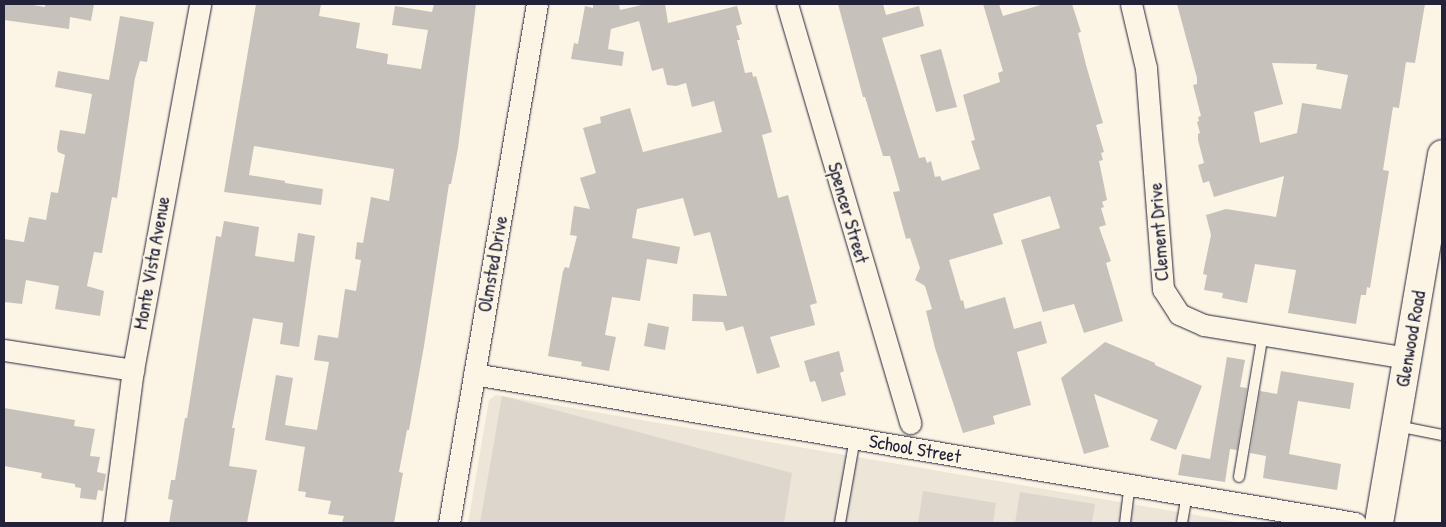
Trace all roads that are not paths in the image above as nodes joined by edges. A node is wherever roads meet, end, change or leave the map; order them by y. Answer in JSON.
{"nodes":[{"id":1,"x":200,"y":4,"type":"edge"},
{"id":2,"x":537,"y":4,"type":"edge"},
{"id":3,"x":787,"y":4,"type":"edge"},
{"id":4,"x":1131,"y":4,"type":"edge"},
{"id":5,"x":1441,"y":170,"type":"edge"},
{"id":6,"x":1263,"y":334,"type":"junction"},
{"id":7,"x":4,"y":350,"type":"edge"},
{"id":8,"x":1407,"y":358,"type":"junction"},
{"id":9,"x":133,"y":370,"type":"junction"},
{"id":10,"x":474,"y":374,"type":"junction"},
{"id":11,"x":910,"y":423,"type":"dead end"},
{"id":12,"x":1396,"y":426,"type":"junction"},
{"id":13,"x":1442,"y":435,"type":"edge"},
{"id":14,"x":855,"y":438,"type":"junction"},
{"id":15,"x":1239,"y":477,"type":"dead end"},
{"id":16,"x":1130,"y":485,"type":"junction"},
{"id":17,"x":1187,"y":495,"type":"junction"},
{"id":18,"x":113,"y":523,"type":"edge"},
{"id":19,"x":449,"y":523,"type":"edge"},
{"id":20,"x":840,"y":523,"type":"edge"},
{"id":21,"x":1125,"y":523,"type":"edge"},
{"id":22,"x":1182,"y":523,"type":"edge"},
{"id":23,"x":1355,"y":523,"type":"edge"},
{"id":24,"x":1379,"y":523,"type":"edge"}],
"edges":[{"from":1,"to":9,"type":"street","name":"Monte Vista Avenue"},
{"from":2,"to":10,"type":"street","name":"Olmsted Drive"},
{"from":3,"to":11,"type":"street","name":"Spencer Street"},
{"from":4,"to":6,"type":"street","name":"Clement Drive"},
{"from":5,"to":8,"type":"street","name":"Glenwood Road"},
{"from":6,"to":8,"type":"street","name":"Clement Drive"},
{"from":6,"to":15,"type":"lane"},
{"from":7,"to":9,"type":"street"},
{"from":8,"to":12,"type":"street","name":"Glenwood Road"},
{"from":9,"to":18,"type":"street","name":"Monte Vista Avenue"},
{"from":10,"to":14,"type":"street","name":"School Street"},
{"from":10,"to":19,"type":"street","name":"Olmsted Drive"},
{"from":12,"to":13,"type":"lane"},
{"from":12,"to":24,"type":"street","name":"Glenwood Road"},
{"from":14,"to":16,"type":"street","name":"School Street"},
{"from":14,"to":20,"type":"lane"},
{"from":16,"to":17,"type":"street","name":"School Street"},
{"from":16,"to":21,"type":"lane"},
{"from":17,"to":22,"type":"lane"},
{"from":17,"to":23,"type":"street","name":"School Street"}]}
